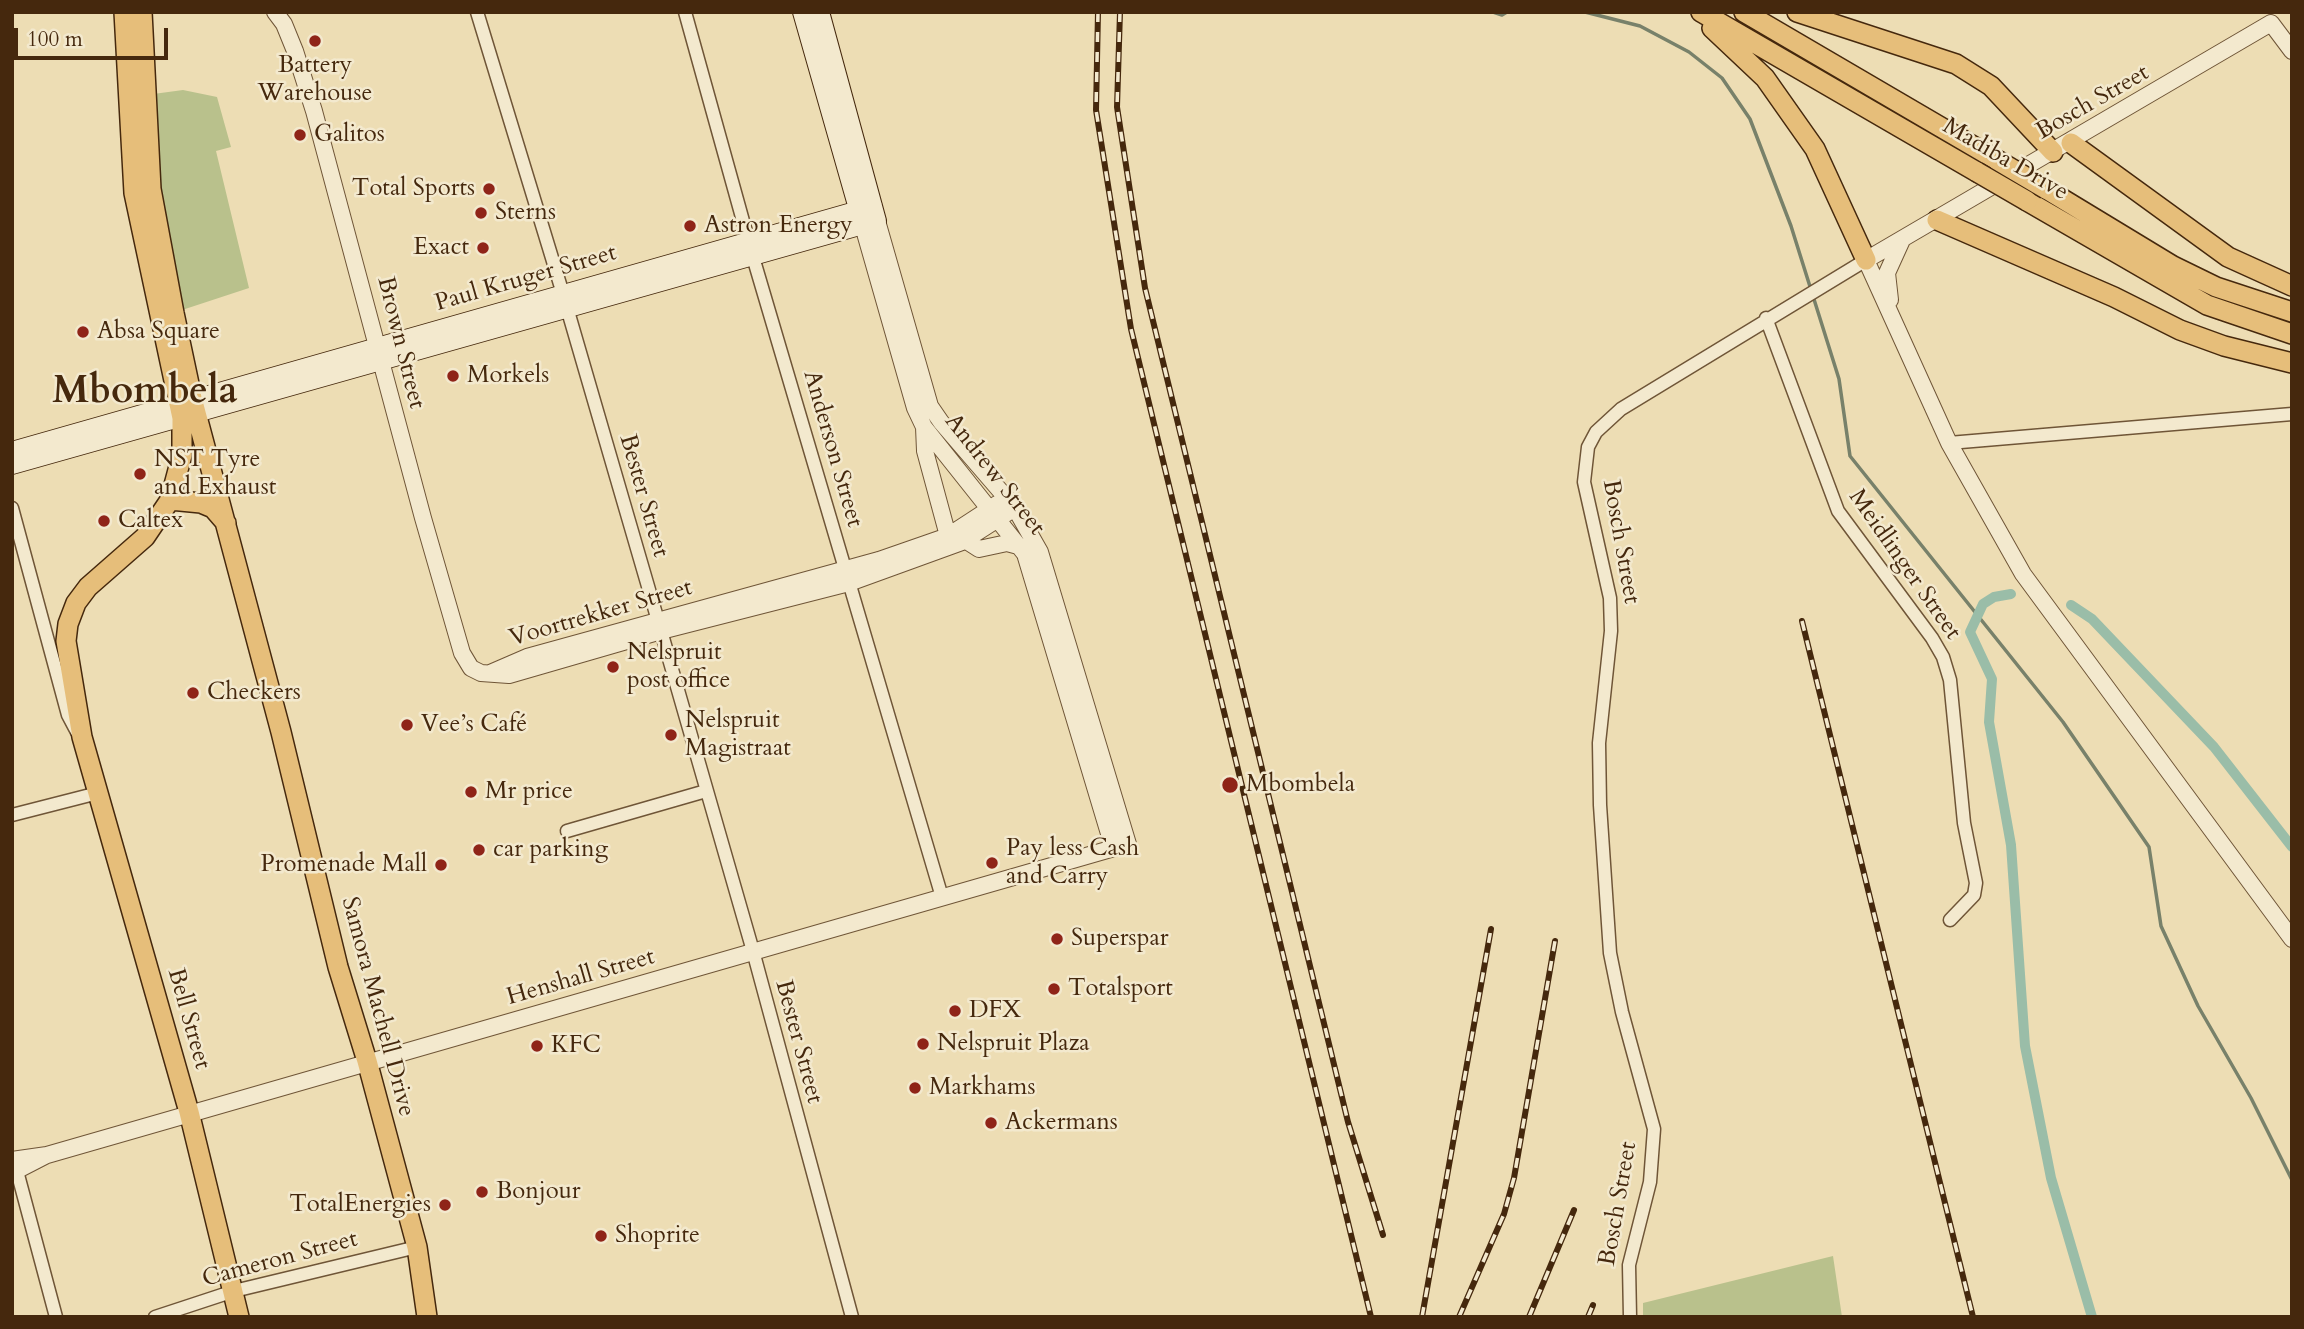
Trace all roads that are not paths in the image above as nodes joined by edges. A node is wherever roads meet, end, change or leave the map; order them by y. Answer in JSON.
{"nodes":[{"id":1,"x":124,"y":12,"type":"edge"},
{"id":2,"x":142,"y":12,"type":"edge"},
{"id":3,"x":275,"y":12,"type":"edge"},
{"id":4,"x":477,"y":12,"type":"edge"},
{"id":5,"x":685,"y":12,"type":"edge"},
{"id":6,"x":802,"y":12,"type":"edge"},
{"id":7,"x":820,"y":12,"type":"edge"},
{"id":8,"x":1692,"y":12,"type":"edge"},
{"id":9,"x":1701,"y":12,"type":"edge"},
{"id":10,"x":1744,"y":12,"type":"edge"},
{"id":11,"x":1797,"y":12,"type":"edge"},
{"id":12,"x":2267,"y":18,"type":"edge"},
{"id":13,"x":2292,"y":51,"type":"edge"},
{"id":14,"x":2071,"y":143,"type":"junction"},
{"id":15,"x":2053,"y":152,"type":"junction"},
{"id":16,"x":868,"y":216,"type":"junction"},
{"id":17,"x":1937,"y":220,"type":"junction"},
{"id":18,"x":1902,"y":240,"type":"junction"},
{"id":19,"x":751,"y":249,"type":"junction"},
{"id":20,"x":1866,"y":260,"type":"junction"},
{"id":21,"x":2292,"y":286,"type":"edge"},
{"id":22,"x":565,"y":302,"type":"junction"},
{"id":23,"x":2292,"y":312,"type":"edge"},
{"id":24,"x":1766,"y":318,"type":"junction"},
{"id":25,"x":1895,"y":325,"type":"junction"},
{"id":26,"x":2292,"y":334,"type":"edge"},
{"id":27,"x":379,"y":355,"type":"junction"},
{"id":28,"x":2292,"y":363,"type":"edge"},
{"id":29,"x":188,"y":408,"type":"junction"},
{"id":30,"x":2292,"y":414,"type":"edge"},
{"id":31,"x":925,"y":427,"type":"junction"},
{"id":32,"x":70,"y":442,"type":"junction"},
{"id":33,"x":1949,"y":443,"type":"junction"},
{"id":34,"x":12,"y":451,"type":"edge"},
{"id":35,"x":12,"y":466,"type":"edge"},
{"id":36,"x":170,"y":500,"type":"junction"},
{"id":37,"x":1010,"y":503,"type":"junction"},
{"id":38,"x":12,"y":508,"type":"edge"},
{"id":39,"x":995,"y":514,"type":"junction"},
{"id":40,"x":226,"y":523,"type":"junction"},
{"id":41,"x":948,"y":536,"type":"junction"},
{"id":42,"x":965,"y":540,"type":"junction"},
{"id":43,"x":1022,"y":547,"type":"junction"},
{"id":44,"x":848,"y":577,"type":"junction"},
{"id":45,"x":659,"y":625,"type":"junction"},
{"id":46,"x":490,"y":673,"type":"joint"},
{"id":47,"x":82,"y":737,"type":"junction"},
{"id":48,"x":706,"y":791,"type":"junction"},
{"id":49,"x":99,"y":793,"type":"junction"},
{"id":50,"x":12,"y":815,"type":"edge"},
{"id":51,"x":568,"y":831,"type":"dead end"},
{"id":52,"x":1120,"y":846,"type":"junction"},
{"id":53,"x":942,"y":897,"type":"junction"},
{"id":54,"x":1950,"y":920,"type":"dead end"},
{"id":55,"x":2292,"y":939,"type":"edge"},
{"id":56,"x":753,"y":951,"type":"junction"},
{"id":57,"x":367,"y":1062,"type":"junction"},
{"id":58,"x":189,"y":1112,"type":"junction"},
{"id":59,"x":13,"y":1164,"type":"edge"},
{"id":60,"x":417,"y":1247,"type":"junction"},
{"id":61,"x":234,"y":1291,"type":"junction"},
{"id":62,"x":56,"y":1317,"type":"edge"},
{"id":63,"x":155,"y":1317,"type":"edge"},
{"id":64,"x":239,"y":1317,"type":"edge"},
{"id":65,"x":427,"y":1317,"type":"edge"},
{"id":66,"x":852,"y":1317,"type":"edge"},
{"id":67,"x":1630,"y":1317,"type":"edge"}],
"edges":[{"from":1,"to":29,"type":"main road","name":"Samora Machell Drive"},
{"from":2,"to":29,"type":"main road","name":"Samora Machell Drive"},
{"from":3,"to":27,"type":"street","name":"Brown Street"},
{"from":4,"to":22,"type":"street","name":"Bester Street"},
{"from":5,"to":19,"type":"street","name":"Anderson Street"},
{"from":6,"to":16,"type":"main road","name":"Andrew Street"},
{"from":7,"to":16,"type":"main road","name":"Andrew Street"},
{"from":8,"to":20,"type":"main road"},
{"from":9,"to":26,"type":"main road","name":"Madiba Drive","bridge":true},
{"from":10,"to":23,"type":"main road","name":"Madiba Drive","bridge":true},
{"from":11,"to":15,"type":"main road"},
{"from":12,"to":13,"type":"street"},
{"from":12,"to":14,"type":"street","name":"Bosch Street"},
{"from":14,"to":15,"type":"street","name":"Bosch Street"},
{"from":14,"to":21,"type":"main road"},
{"from":15,"to":17,"type":"street","name":"Bosch Street"},
{"from":16,"to":19,"type":"main road","name":"Paul Kruger Street"},
{"from":16,"to":31,"type":"street","name":"Andrew Street"},
{"from":16,"to":37,"type":"street","name":"Andrew Street"},
{"from":17,"to":18,"type":"street","name":"Bosch Street"},
{"from":17,"to":28,"type":"main road"},
{"from":18,"to":20,"type":"street","name":"Bosch Street"},
{"from":18,"to":25,"type":"street"},
{"from":19,"to":22,"type":"main road","name":"Paul Kruger Street"},
{"from":19,"to":44,"type":"street","name":"Anderson Street"},
{"from":20,"to":24,"type":"street","name":"Bosch Street"},
{"from":20,"to":25,"type":"street"},
{"from":22,"to":27,"type":"main road","name":"Paul Kruger Street"},
{"from":22,"to":45,"type":"street","name":"Bester Street"},
{"from":24,"to":54,"type":"street","name":"Meidlinger Street"},
{"from":24,"to":67,"type":"street","name":"Bosch Street"},
{"from":25,"to":33,"type":"street"},
{"from":27,"to":29,"type":"main road","name":"Paul Kruger Street"},
{"from":27,"to":46,"type":"street","name":"Brown Street"},
{"from":29,"to":32,"type":"main road","name":"Paul Kruger Street"},
{"from":29,"to":36,"type":"main road","name":"Bell Street"},
{"from":29,"to":40,"type":"main road","name":"Samora Machell Drive"},
{"from":30,"to":33,"type":"street"},
{"from":31,"to":39,"type":"street","name":"Andrew Street"},
{"from":31,"to":41,"type":"street"},
{"from":32,"to":34,"type":"main road"},
{"from":32,"to":35,"type":"main road"},
{"from":33,"to":55,"type":"street"},
{"from":36,"to":40,"type":"main road"},
{"from":36,"to":47,"type":"main road","name":"Bell Street"},
{"from":37,"to":39,"type":"street","name":"Voortrekker Street"},
{"from":37,"to":52,"type":"street","name":"Andrew Street"},
{"from":38,"to":47,"type":"street","name":"Bell Street"},
{"from":39,"to":41,"type":"street","name":"Voortrekker Street"},
{"from":39,"to":42,"type":"street","name":"Voortrekker Street"},
{"from":39,"to":43,"type":"street","name":"Andrew Street"},
{"from":40,"to":57,"type":"main road","name":"Samora Machell Drive"},
{"from":41,"to":44,"type":"street","name":"Voortrekker Street"},
{"from":42,"to":43,"type":"street"},
{"from":42,"to":44,"type":"street","name":"Voortrekker Street"},
{"from":43,"to":52,"type":"street","name":"Andrew Street"},
{"from":44,"to":45,"type":"street","name":"Voortrekker Street"},
{"from":44,"to":53,"type":"street","name":"Anderson Street"},
{"from":45,"to":46,"type":"street","name":"Voortrekker Street"},
{"from":45,"to":48,"type":"street","name":"Bester Street"},
{"from":47,"to":49,"type":"main road","name":"Bell Street"},
{"from":48,"to":51,"type":"street"},
{"from":48,"to":56,"type":"street","name":"Bester Street"},
{"from":49,"to":50,"type":"street"},
{"from":49,"to":58,"type":"main road","name":"Bell Street"},
{"from":52,"to":53,"type":"street","name":"Henshall Street"},
{"from":53,"to":56,"type":"street","name":"Henshall Street"},
{"from":56,"to":57,"type":"street","name":"Henshall Street"},
{"from":56,"to":66,"type":"street","name":"Bester Street"},
{"from":57,"to":58,"type":"street","name":"Henshall Street"},
{"from":57,"to":60,"type":"main road","name":"Samora Machell Drive"},
{"from":58,"to":59,"type":"street","name":"Henshall Street"},
{"from":58,"to":61,"type":"main road","name":"Bell Street"},
{"from":59,"to":62,"type":"street"},
{"from":60,"to":61,"type":"street","name":"Cameron Street"},
{"from":60,"to":65,"type":"main road","name":"Samora Machell Drive"},
{"from":61,"to":63,"type":"street","name":"Cameron Street"},
{"from":61,"to":64,"type":"main road","name":"Bell Street"}]}
